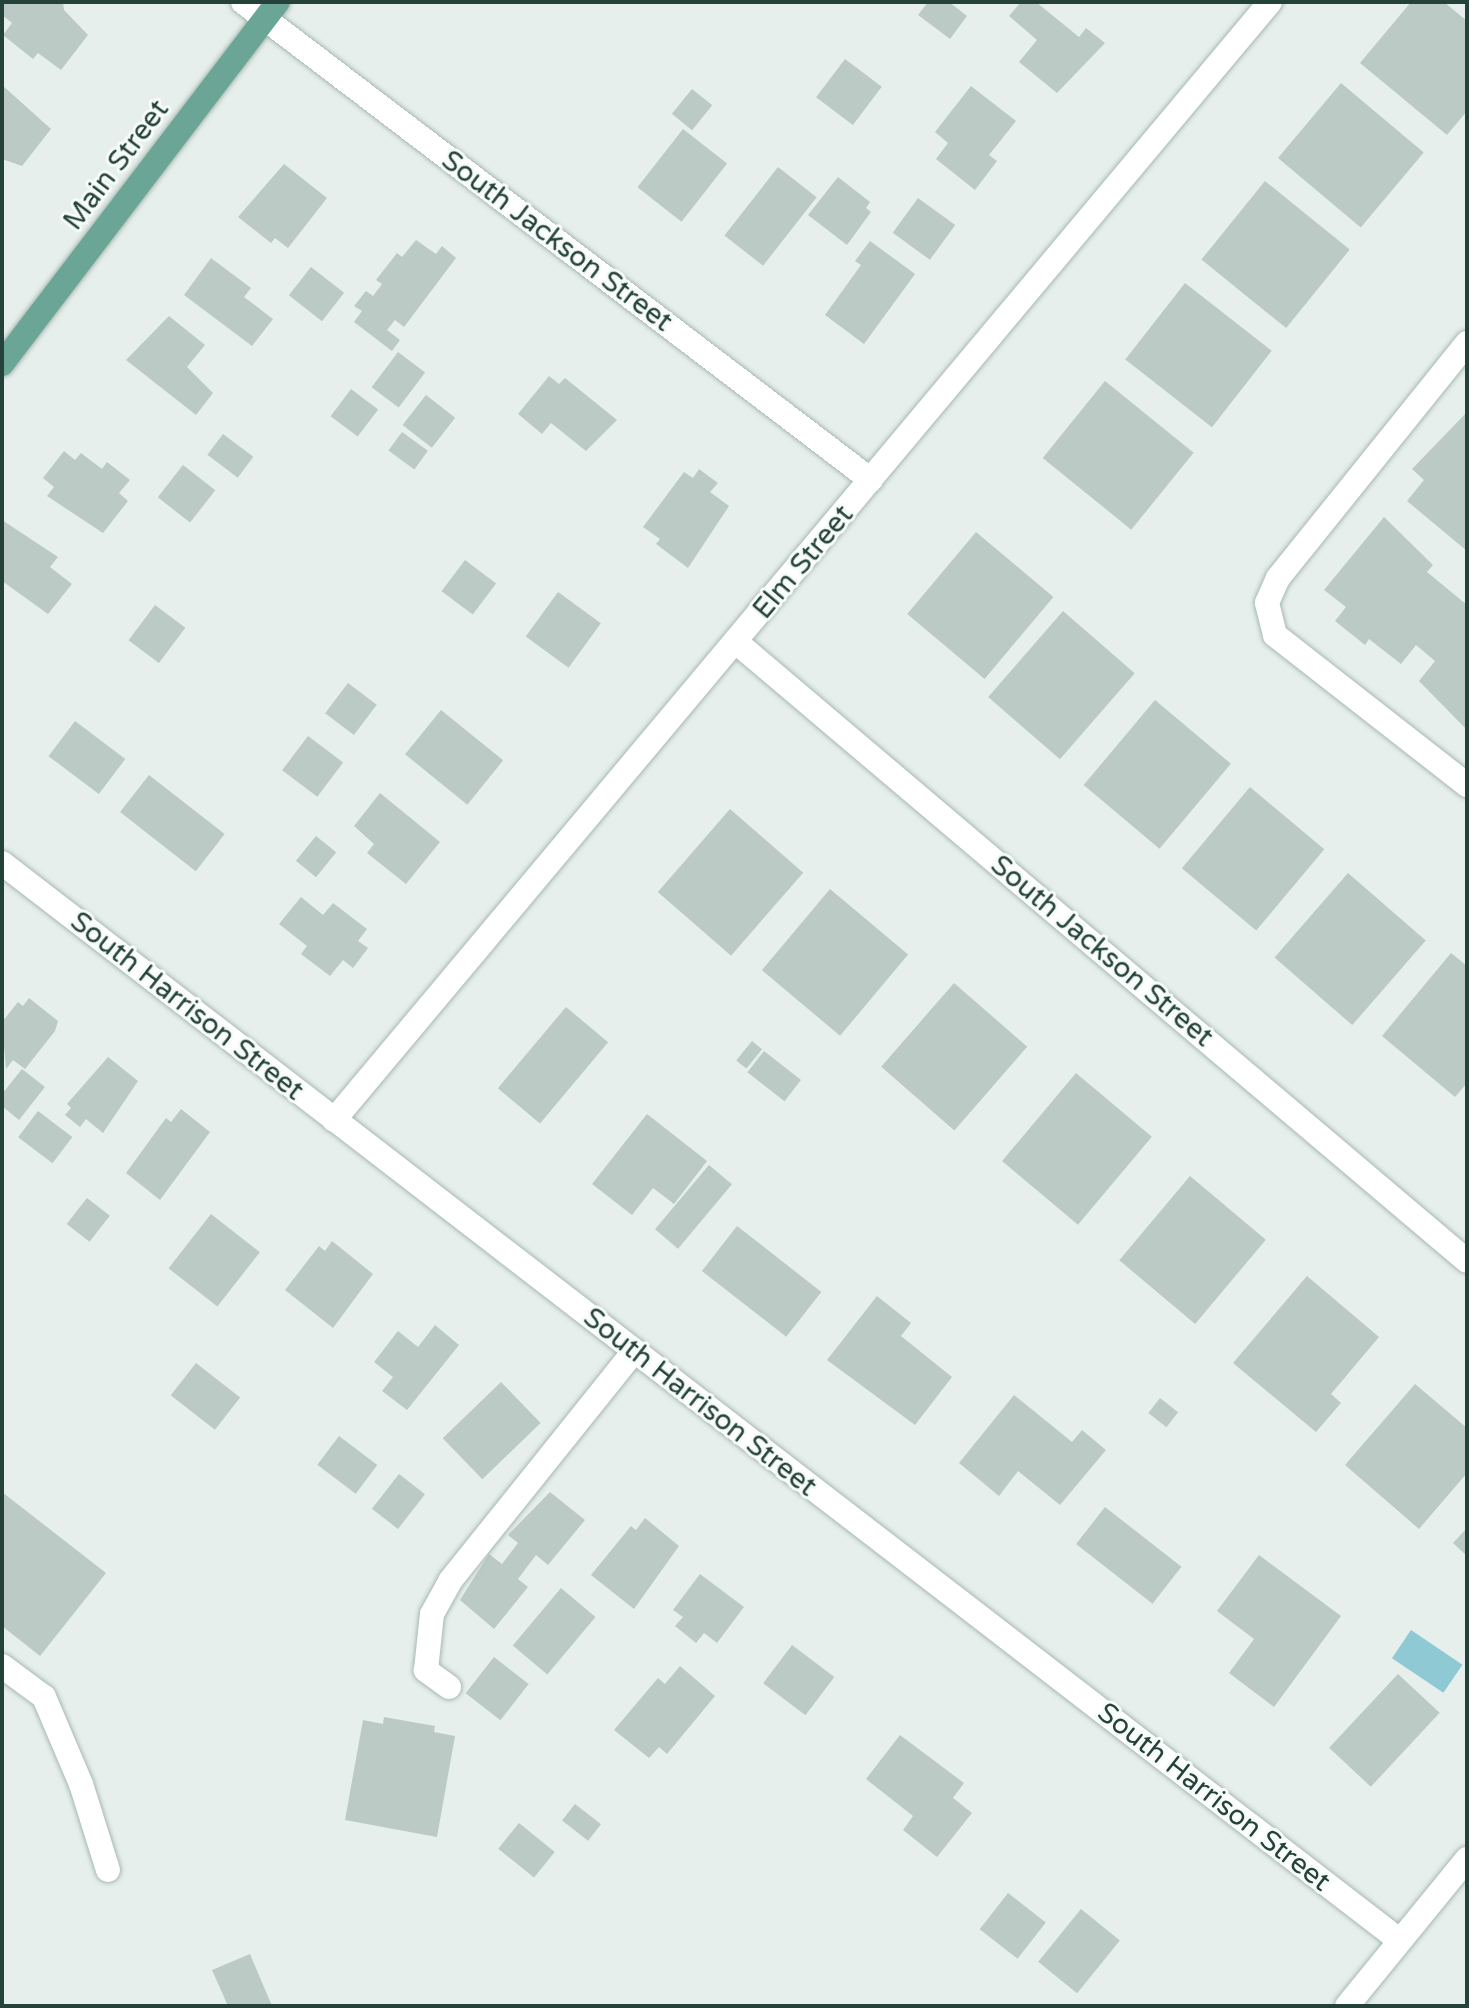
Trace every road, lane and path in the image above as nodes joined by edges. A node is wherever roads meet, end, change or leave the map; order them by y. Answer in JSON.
{"nodes":[{"id":1,"x":243,"y":2,"type":"edge"},
{"id":2,"x":1270,"y":2,"type":"edge"},
{"id":3,"x":272,"y":10,"type":"edge"},
{"id":4,"x":1467,"y":343,"type":"edge"},
{"id":5,"x":2,"y":364,"type":"edge"},
{"id":6,"x":871,"y":480,"type":"junction"},
{"id":7,"x":736,"y":642,"type":"junction"},
{"id":8,"x":1467,"y":785,"type":"edge"},
{"id":9,"x":2,"y":863,"type":"edge"},
{"id":10,"x":334,"y":1120,"type":"junction"},
{"id":11,"x":1467,"y":1261,"type":"edge"},
{"id":12,"x":634,"y":1351,"type":"junction"},
{"id":13,"x":2,"y":1666,"type":"edge"},
{"id":14,"x":449,"y":1687,"type":"dead end"},
{"id":15,"x":1467,"y":1859,"type":"edge"},
{"id":16,"x":108,"y":1870,"type":"dead end"},
{"id":17,"x":1399,"y":1940,"type":"junction"},
{"id":18,"x":1347,"y":2006,"type":"edge"}],
"edges":[{"from":1,"to":3,"type":"street","name":"South Jackson Street"},
{"from":2,"to":6,"type":"street","name":"Elm Street"},
{"from":3,"to":5,"type":"main road","name":"Main Street"},
{"from":3,"to":6,"type":"street","name":"South Jackson Street"},
{"from":4,"to":8,"type":"street"},
{"from":6,"to":7,"type":"street","name":"Elm Street"},
{"from":7,"to":10,"type":"street","name":"Elm Street"},
{"from":7,"to":11,"type":"street","name":"South Jackson Street"},
{"from":9,"to":10,"type":"street","name":"South Harrison Street"},
{"from":10,"to":12,"type":"street","name":"South Harrison Street"},
{"from":12,"to":14,"type":"street"},
{"from":12,"to":17,"type":"street","name":"South Harrison Street"},
{"from":13,"to":16,"type":"street"},
{"from":15,"to":17,"type":"street"},
{"from":17,"to":18,"type":"street"}]}
